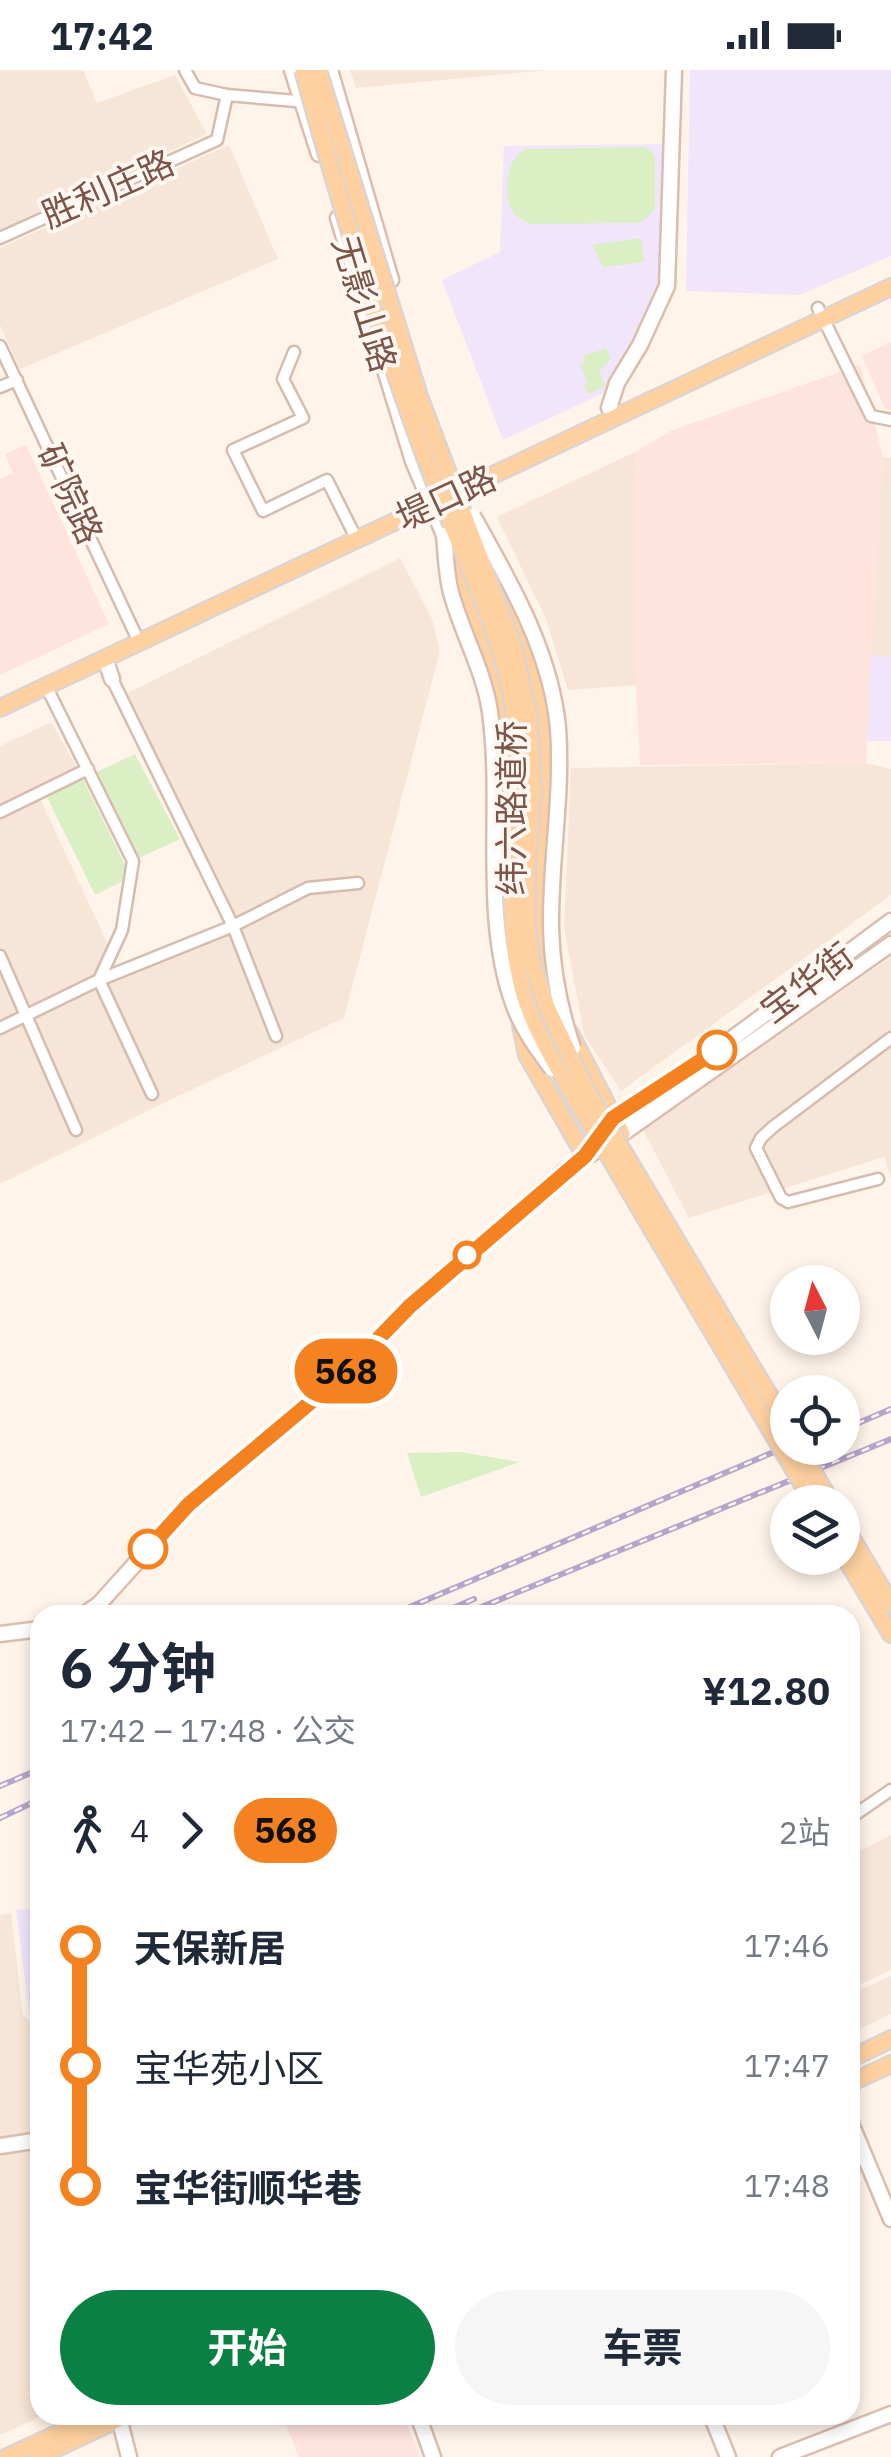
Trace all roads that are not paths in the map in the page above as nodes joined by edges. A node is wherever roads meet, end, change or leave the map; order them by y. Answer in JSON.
{"nodes":[{"id":1,"x":184,"y":70,"type":"edge"},
{"id":2,"x":292,"y":70,"type":"edge"},
{"id":3,"x":304,"y":70,"type":"edge"},
{"id":4,"x":318,"y":70,"type":"edge"},
{"id":5,"x":330,"y":70,"type":"edge"},
{"id":6,"x":674,"y":70,"type":"edge"},
{"id":7,"x":227,"y":96,"type":"junction"},
{"id":8,"x":338,"y":99,"type":"junction"},
{"id":9,"x":304,"y":103,"type":"junction"},
{"id":10,"x":0,"y":238,"type":"edge"},
{"id":11,"x":891,"y":286,"type":"edge"},
{"id":12,"x":891,"y":296,"type":"edge"},
{"id":13,"x":825,"y":322,"type":"junction"},
{"id":14,"x":0,"y":346,"type":"edge"},
{"id":15,"x":294,"y":352,"type":"dead end"},
{"id":16,"x":16,"y":380,"type":"junction"},
{"id":17,"x":0,"y":387,"type":"edge"},
{"id":18,"x":609,"y":408,"type":"dead end"},
{"id":19,"x":891,"y":420,"type":"edge"},
{"id":20,"x":463,"y":494,"type":"junction"},
{"id":21,"x":435,"y":509,"type":"junction"},
{"id":22,"x":473,"y":516,"type":"junction"},
{"id":23,"x":444,"y":534,"type":"junction"},
{"id":24,"x":357,"y":540,"type":"junction"},
{"id":25,"x":140,"y":642,"type":"junction"},
{"id":26,"x":110,"y":673,"type":"junction"},
{"id":27,"x":50,"y":694,"type":"junction"},
{"id":28,"x":0,"y":708,"type":"edge"},
{"id":29,"x":0,"y":718,"type":"edge"},
{"id":30,"x":88,"y":769,"type":"junction"},
{"id":31,"x":0,"y":812,"type":"edge"},
{"id":32,"x":358,"y":883,"type":"dead end"},
{"id":33,"x":891,"y":921,"type":"edge"},
{"id":34,"x":233,"y":926,"type":"junction"},
{"id":35,"x":891,"y":944,"type":"edge"},
{"id":36,"x":0,"y":956,"type":"edge"},
{"id":37,"x":99,"y":980,"type":"junction"},
{"id":38,"x":27,"y":1015,"type":"junction"},
{"id":39,"x":0,"y":1028,"type":"edge"},
{"id":40,"x":276,"y":1036,"type":"dead end"},
{"id":41,"x":891,"y":1038,"type":"edge"},
{"id":42,"x":152,"y":1094,"type":"dead end"},
{"id":43,"x":581,"y":1094,"type":"junction"},
{"id":44,"x":613,"y":1118,"type":"junction"},
{"id":45,"x":76,"y":1130,"type":"dead end"},
{"id":46,"x":622,"y":1134,"type":"junction"},
{"id":47,"x":585,"y":1156,"type":"junction"},
{"id":48,"x":878,"y":1179,"type":"dead end"},
{"id":49,"x":770,"y":1398,"type":"edge"},
{"id":50,"x":804,"y":1485,"type":"edge"},
{"id":51,"x":860,"y":1552,"type":"edge"},
{"id":52,"x":856,"y":1575,"type":"edge"},
{"id":53,"x":891,"y":1604,"type":"edge"},
{"id":54,"x":98,"y":1605,"type":"edge"},
{"id":55,"x":30,"y":1630,"type":"edge"},
{"id":56,"x":0,"y":1634,"type":"edge"},
{"id":57,"x":891,"y":1634,"type":"edge"},
{"id":58,"x":891,"y":1790,"type":"edge"},
{"id":59,"x":860,"y":1811,"type":"edge"},
{"id":60,"x":891,"y":2040,"type":"edge"},
{"id":61,"x":860,"y":2054,"type":"edge"},
{"id":62,"x":891,"y":2064,"type":"edge"},
{"id":63,"x":860,"y":2078,"type":"edge"},
{"id":64,"x":30,"y":2142,"type":"edge"},
{"id":65,"x":0,"y":2146,"type":"edge"},
{"id":66,"x":860,"y":2146,"type":"edge"},
{"id":67,"x":891,"y":2219,"type":"edge"},
{"id":68,"x":891,"y":2414,"type":"edge"},
{"id":69,"x":891,"y":2422,"type":"edge"},
{"id":70,"x":76,"y":2425,"type":"edge"},
{"id":71,"x":106,"y":2425,"type":"edge"},
{"id":72,"x":124,"y":2425,"type":"edge"},
{"id":73,"x":422,"y":2425,"type":"edge"},
{"id":74,"x":715,"y":2425,"type":"edge"},
{"id":75,"x":7,"y":2457,"type":"edge"},
{"id":76,"x":38,"y":2457,"type":"edge"},
{"id":77,"x":128,"y":2457,"type":"edge"},
{"id":78,"x":433,"y":2457,"type":"edge"},
{"id":79,"x":728,"y":2457,"type":"edge"},
{"id":80,"x":780,"y":2457,"type":"edge"},
{"id":81,"x":800,"y":2457,"type":"edge"}],
"edges":[{"from":1,"to":7,"type":"street"},
{"from":2,"to":9,"type":"main road","name":"无影山路"},
{"from":3,"to":43,"type":"main road","name":"纬六路道桥","bridge":true},
{"from":4,"to":43,"type":"main road","name":"纬六路道桥","bridge":true},
{"from":5,"to":8,"type":"main road","name":"无影山路"},
{"from":6,"to":18,"type":"main road"},
{"from":7,"to":9,"type":"street"},
{"from":7,"to":10,"type":"street","name":"胜利庄路"},
{"from":8,"to":9,"type":"street"},
{"from":8,"to":20,"type":"main road","name":"无影山路"},
{"from":9,"to":21,"type":"main road","name":"无影山路"},
{"from":11,"to":13,"type":"main road","name":"堤口路"},
{"from":12,"to":13,"type":"main road","name":"堤口路"},
{"from":13,"to":19,"type":"street"},
{"from":13,"to":20,"type":"main road","name":"堤口路"},
{"from":14,"to":16,"type":"street","name":"矿院路"},
{"from":15,"to":24,"type":"street"},
{"from":16,"to":17,"type":"street"},
{"from":16,"to":25,"type":"street","name":"矿院路"},
{"from":20,"to":21,"type":"main road","name":"堤口路"},
{"from":20,"to":22,"type":"main road","name":"无影山路"},
{"from":21,"to":23,"type":"main road","name":"无影山路"},
{"from":21,"to":24,"type":"main road","name":"堤口路"},
{"from":21,"to":26,"type":"main road","name":"堤口路"},
{"from":22,"to":43,"type":"main road","name":"无影山路","bridge":true},
{"from":22,"to":44,"type":"main road"},
{"from":23,"to":43,"type":"main road","name":"无影山路","bridge":true},
{"from":23,"to":47,"type":"main road"},
{"from":24,"to":25,"type":"main road","name":"堤口路"},
{"from":25,"to":28,"type":"main road","name":"堤口路"},
{"from":26,"to":27,"type":"main road","name":"堤口路"},
{"from":26,"to":34,"type":"street"},
{"from":27,"to":29,"type":"main road","name":"堤口路"},
{"from":27,"to":30,"type":"street"},
{"from":30,"to":31,"type":"street"},
{"from":30,"to":37,"type":"street"},
{"from":32,"to":34,"type":"street"},
{"from":33,"to":44,"type":"main road","name":"宝华街"},
{"from":34,"to":37,"type":"street"},
{"from":34,"to":40,"type":"street"},
{"from":35,"to":46,"type":"main road","name":"宝华街"},
{"from":36,"to":38,"type":"street"},
{"from":37,"to":38,"type":"street"},
{"from":37,"to":42,"type":"street"},
{"from":38,"to":39,"type":"street"},
{"from":38,"to":45,"type":"street"},
{"from":41,"to":48,"type":"street"},
{"from":43,"to":49,"type":"main road","name":"纬六路道桥","bridge":true},
{"from":43,"to":50,"type":"main road","name":"纬六路道桥","bridge":true},
{"from":44,"to":46,"type":"main road"},
{"from":44,"to":47,"type":"main road","name":"宝华街"},
{"from":46,"to":47,"type":"main road","name":"宝华街"},
{"from":47,"to":54,"type":"main road","name":"宝华街"},
{"from":51,"to":53,"type":"main road"},
{"from":52,"to":57,"type":"main road"},
{"from":55,"to":56,"type":"main road"},
{"from":58,"to":59,"type":"street"},
{"from":60,"to":61,"type":"main road"},
{"from":62,"to":63,"type":"main road"},
{"from":64,"to":65,"type":"main road"},
{"from":66,"to":67,"type":"main road"},
{"from":68,"to":80,"type":"main road"},
{"from":69,"to":81,"type":"main road"},
{"from":70,"to":75,"type":"main road"},
{"from":71,"to":76,"type":"main road"},
{"from":72,"to":77,"type":"main road"},
{"from":73,"to":78,"type":"main road"},
{"from":74,"to":79,"type":"main road"}]}
